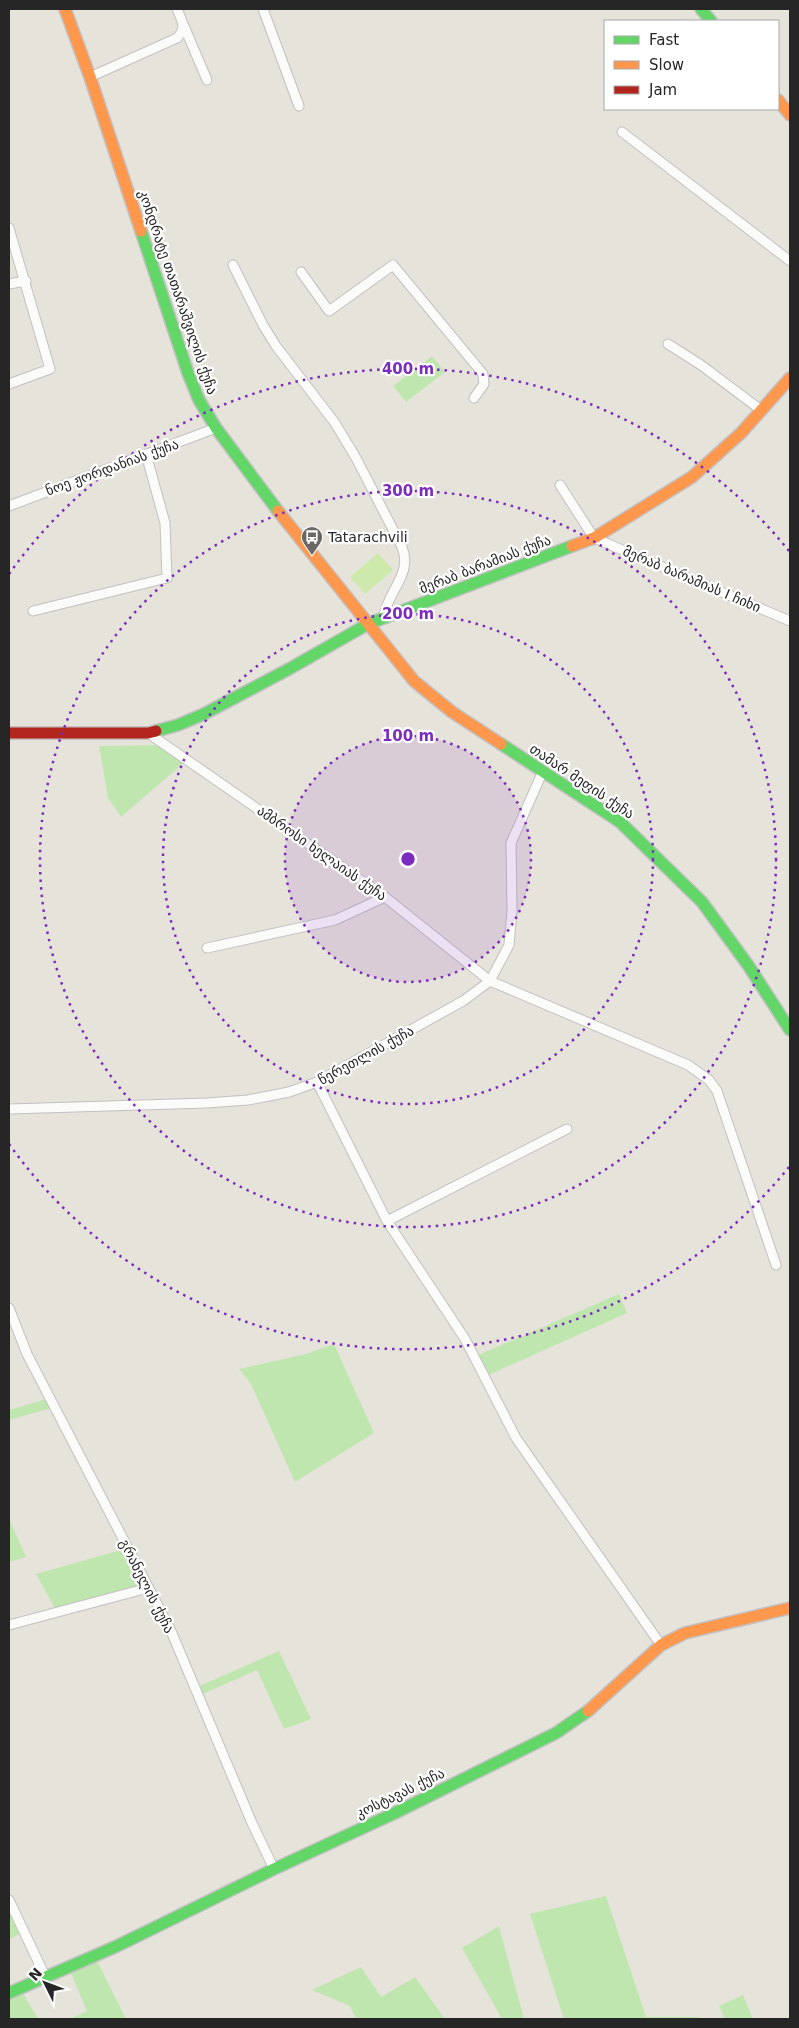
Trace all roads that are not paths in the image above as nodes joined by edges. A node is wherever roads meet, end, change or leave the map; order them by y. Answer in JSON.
{"nodes":[{"id":1,"x":65,"y":9,"type":"edge"},
{"id":2,"x":177,"y":9,"type":"edge"},
{"id":3,"x":263,"y":9,"type":"edge"},
{"id":4,"x":701,"y":9,"type":"edge"},
{"id":5,"x":710,"y":20,"type":"edge"},
{"id":6,"x":184,"y":26,"type":"junction"},
{"id":7,"x":90,"y":77,"type":"junction"},
{"id":8,"x":207,"y":80,"type":"dead end"},
{"id":9,"x":779,"y":101,"type":"edge"},
{"id":10,"x":299,"y":106,"type":"dead end"},
{"id":11,"x":790,"y":115,"type":"edge"},
{"id":12,"x":622,"y":132,"type":"dead end"},
{"id":13,"x":9,"y":228,"type":"edge"},
{"id":14,"x":790,"y":261,"type":"edge"},
{"id":15,"x":234,"y":265,"type":"dead end"},
{"id":16,"x":301,"y":272,"type":"dead end"},
{"id":17,"x":26,"y":281,"type":"junction"},
{"id":18,"x":9,"y":284,"type":"edge"},
{"id":19,"x":668,"y":344,"type":"dead end"},
{"id":20,"x":790,"y":378,"type":"edge"},
{"id":21,"x":9,"y":384,"type":"edge"},
{"id":22,"x":474,"y":398,"type":"dead end"},
{"id":23,"x":761,"y":410,"type":"junction"},
{"id":24,"x":216,"y":428,"type":"junction"},
{"id":25,"x":146,"y":454,"type":"junction"},
{"id":26,"x":560,"y":485,"type":"dead end"},
{"id":27,"x":9,"y":506,"type":"edge"},
{"id":28,"x":594,"y":538,"type":"junction"},
{"id":29,"x":33,"y":611,"type":"dead end"},
{"id":30,"x":383,"y":619,"type":"junction"},
{"id":31,"x":790,"y":621,"type":"edge"},
{"id":32,"x":370,"y":626,"type":"junction"},
{"id":33,"x":9,"y":733,"type":"edge"},
{"id":34,"x":148,"y":733,"type":"junction"},
{"id":35,"x":543,"y":771,"type":"junction"},
{"id":36,"x":385,"y":897,"type":"junction"},
{"id":37,"x":207,"y":948,"type":"dead end"},
{"id":38,"x":490,"y":981,"type":"junction"},
{"id":39,"x":790,"y":1030,"type":"edge"},
{"id":40,"x":317,"y":1082,"type":"junction"},
{"id":41,"x":9,"y":1109,"type":"edge"},
{"id":42,"x":567,"y":1129,"type":"dead end"},
{"id":43,"x":387,"y":1221,"type":"junction"},
{"id":44,"x":776,"y":1265,"type":"dead end"},
{"id":45,"x":9,"y":1308,"type":"edge"},
{"id":46,"x":148,"y":1588,"type":"junction"},
{"id":47,"x":790,"y":1608,"type":"edge"},
{"id":48,"x":9,"y":1625,"type":"edge"},
{"id":49,"x":661,"y":1645,"type":"junction"},
{"id":50,"x":274,"y":1868,"type":"junction"},
{"id":51,"x":9,"y":1900,"type":"edge"},
{"id":52,"x":45,"y":1976,"type":"junction"},
{"id":53,"x":9,"y":1993,"type":"edge"}],
"edges":[{"from":1,"to":7,"type":"street","name":"კონდრატე თათარაშვილის ქუჩა"},
{"from":2,"to":6,"type":"street"},
{"from":3,"to":10,"type":"street"},
{"from":4,"to":5,"type":"street"},
{"from":6,"to":7,"type":"street"},
{"from":6,"to":8,"type":"street"},
{"from":7,"to":24,"type":"street","name":"კონდრატე თათარაშვილის ქუჩა"},
{"from":9,"to":11,"type":"street"},
{"from":12,"to":14,"type":"street"},
{"from":13,"to":17,"type":"street"},
{"from":15,"to":30,"type":"street"},
{"from":16,"to":22,"type":"street"},
{"from":17,"to":18,"type":"street"},
{"from":17,"to":21,"type":"street"},
{"from":19,"to":23,"type":"street"},
{"from":20,"to":23,"type":"street","name":"მერაბ ბარამიას ქუჩა"},
{"from":23,"to":28,"type":"street","name":"მერაბ ბარამიას ქუჩა"},
{"from":24,"to":25,"type":"street","name":"ნოე ჟორდანიას ქუჩა"},
{"from":24,"to":32,"type":"street","name":"კონდრატე თათარაშვილის ქუჩა"},
{"from":25,"to":27,"type":"street","name":"ნოე ჟორდანიას ქუჩა"},
{"from":25,"to":29,"type":"street"},
{"from":26,"to":28,"type":"street"},
{"from":28,"to":30,"type":"street","name":"მერაბ ბარამიას ქუჩა"},
{"from":28,"to":31,"type":"street","name":"მერაბ ბარამიას I ჩიხი"},
{"from":30,"to":32,"type":"street","name":"მერაბ ბარამიას ქუჩა"},
{"from":32,"to":34,"type":"street","name":"მერაბ ბარამიას ქუჩა"},
{"from":32,"to":35,"type":"street","name":"თამარ მეფის ქუჩა"},
{"from":33,"to":34,"type":"street","name":"მერაბ ბარამიას ქუჩა"},
{"from":34,"to":36,"type":"street","name":"ამბროსი ხელაიას ქუჩა"},
{"from":35,"to":38,"type":"street","name":"წერეთლის ქუჩა"},
{"from":35,"to":39,"type":"street","name":"თამარ მეფის ქუჩა"},
{"from":36,"to":37,"type":"street"},
{"from":36,"to":38,"type":"street","name":"ამბროსი ხელაიას ქუჩა"},
{"from":38,"to":40,"type":"street","name":"წერეთლის ქუჩა"},
{"from":38,"to":44,"type":"street","name":"ამბროსი ხელაიას ქუჩა"},
{"from":40,"to":41,"type":"street","name":"წერეთლის ქუჩა"},
{"from":40,"to":43,"type":"street"},
{"from":42,"to":43,"type":"street"},
{"from":43,"to":49,"type":"street"},
{"from":45,"to":46,"type":"street","name":"გრანელის ქუჩა"},
{"from":46,"to":48,"type":"street"},
{"from":46,"to":50,"type":"street","name":"გრანელის ქუჩა"},
{"from":47,"to":49,"type":"street","name":"კოსტავას ქუჩა"},
{"from":49,"to":50,"type":"street","name":"კოსტავას ქუჩა"},
{"from":50,"to":52,"type":"street","name":"კოსტავას ქუჩა"},
{"from":51,"to":52,"type":"street"},
{"from":52,"to":53,"type":"street","name":"კოსტავას ქუჩა"}]}
